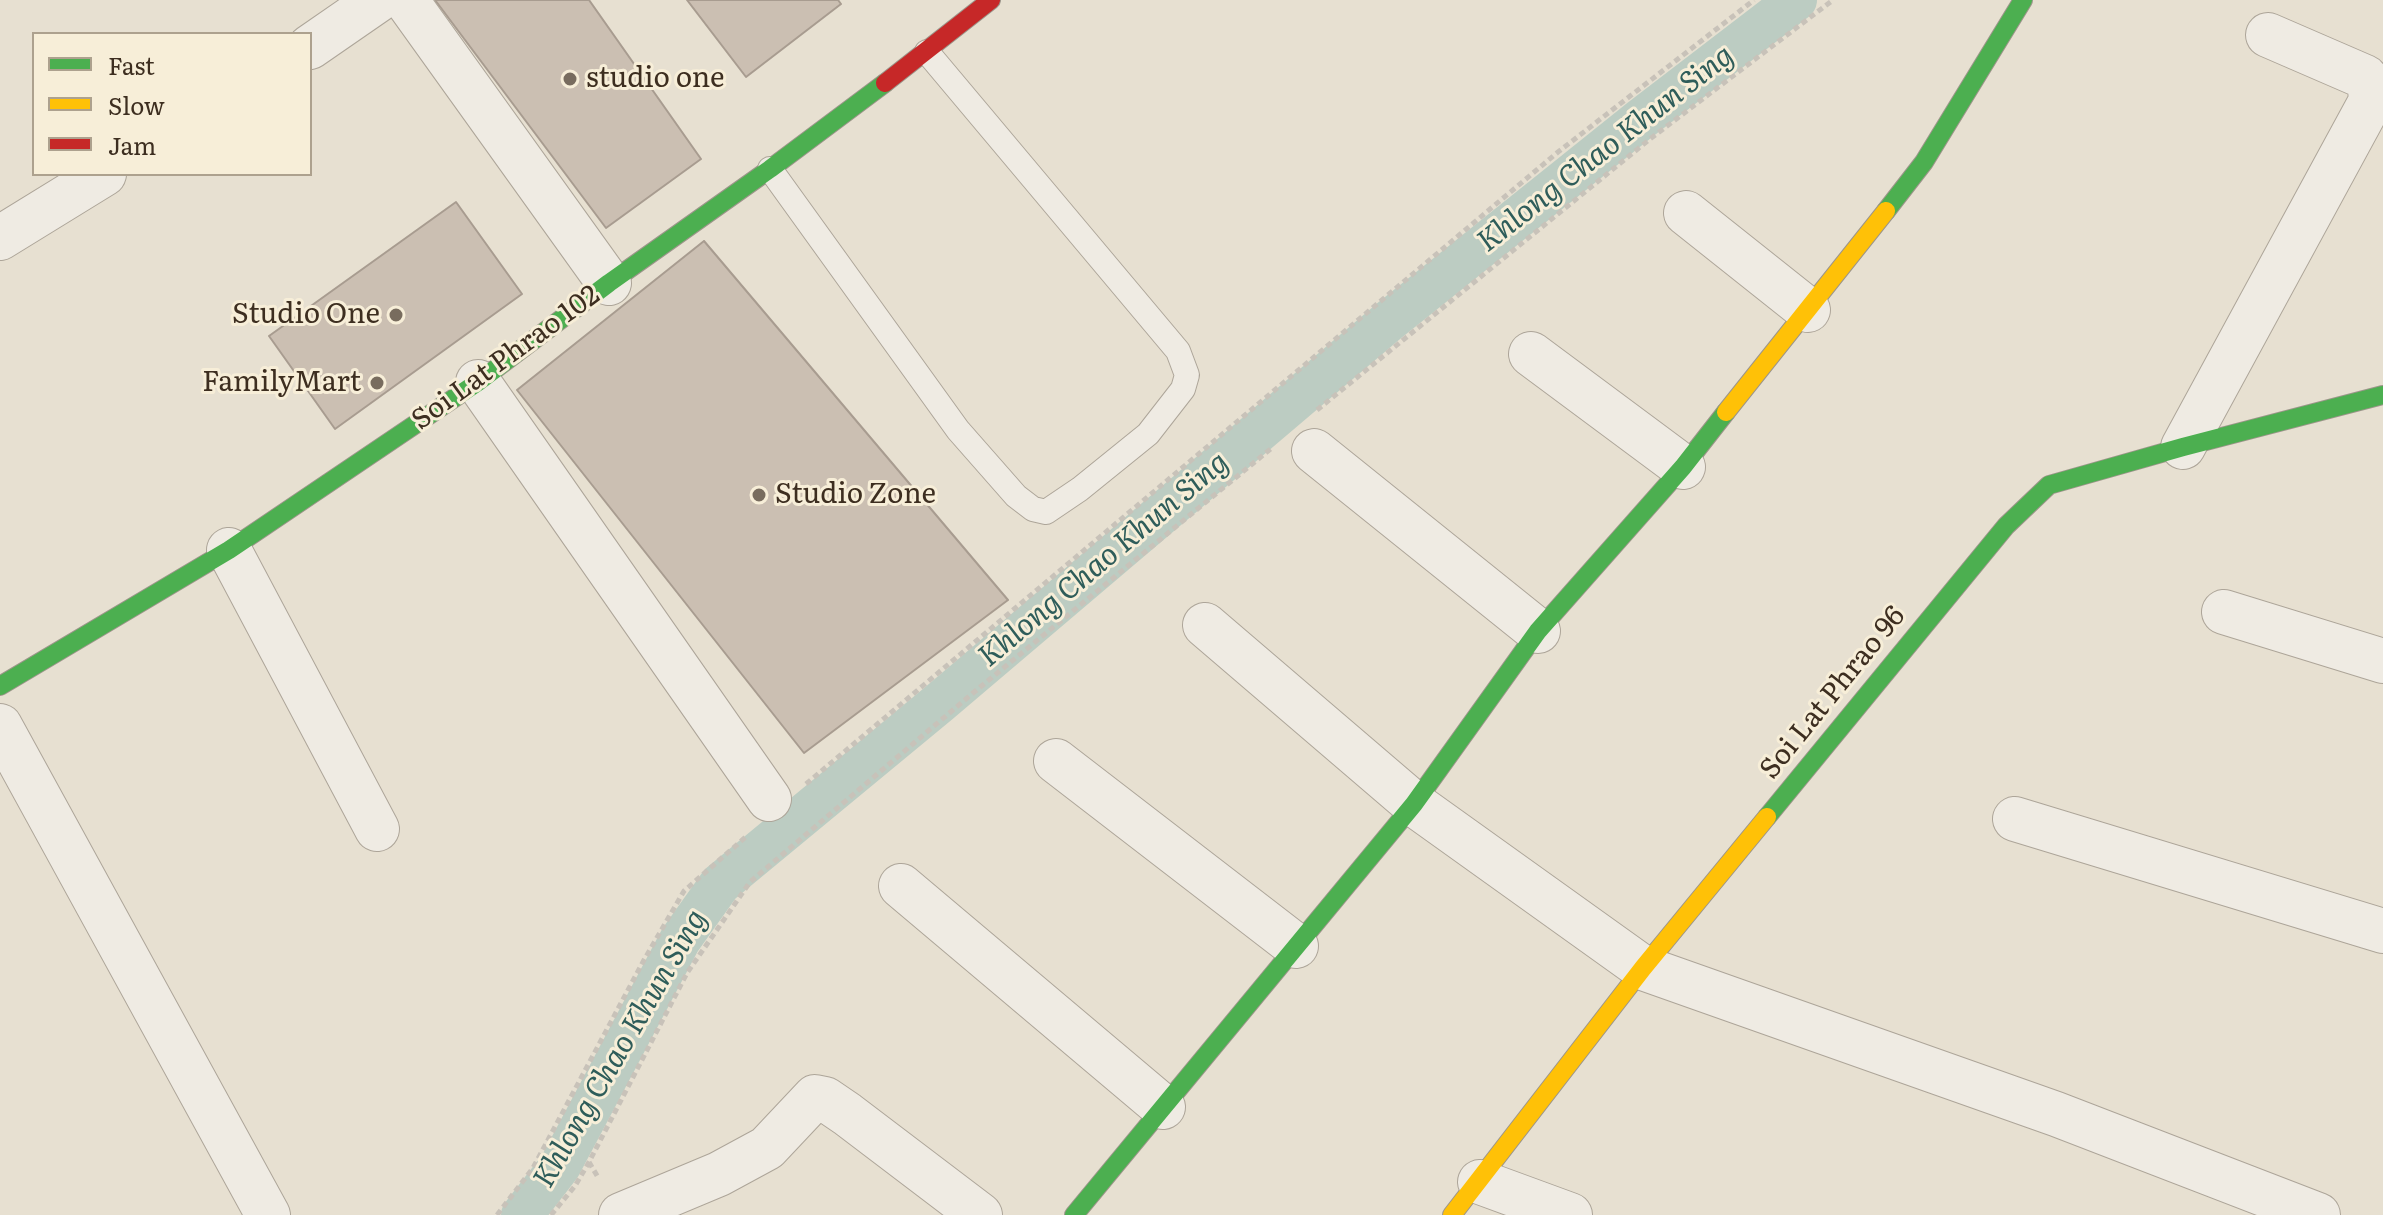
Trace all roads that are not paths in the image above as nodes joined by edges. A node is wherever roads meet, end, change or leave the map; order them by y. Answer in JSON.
{"nodes":[{"id":1,"x":378,"y":0,"type":"edge"},
{"id":2,"x":406,"y":0,"type":"edge"},
{"id":3,"x":991,"y":0,"type":"edge"},
{"id":4,"x":2023,"y":0,"type":"edge"},
{"id":5,"x":2268,"y":35,"type":"dead end"},
{"id":6,"x":312,"y":46,"type":"edge"},
{"id":7,"x":927,"y":52,"type":"junction"},
{"id":8,"x":770,"y":169,"type":"junction"},
{"id":9,"x":101,"y":176,"type":"edge"},
{"id":10,"x":1686,"y":213,"type":"dead end"},
{"id":11,"x":0,"y":238,"type":"edge"},
{"id":12,"x":609,"y":283,"type":"junction"},
{"id":13,"x":1808,"y":310,"type":"junction"},
{"id":14,"x":1531,"y":354,"type":"dead end"},
{"id":15,"x":478,"y":382,"type":"junction"},
{"id":16,"x":2383,"y":395,"type":"edge"},
{"id":17,"x":1303,"y":435,"type":"road end"},
{"id":18,"x":2183,"y":447,"type":"junction"},
{"id":19,"x":1683,"y":467,"type":"junction"},
{"id":20,"x":229,"y":550,"type":"junction"},
{"id":21,"x":2224,"y":612,"type":"dead end"},
{"id":22,"x":1205,"y":625,"type":"dead end"},
{"id":23,"x":1538,"y":631,"type":"junction"},
{"id":24,"x":2383,"y":661,"type":"edge"},
{"id":25,"x":0,"y":686,"type":"edge"},
{"id":26,"x":0,"y":726,"type":"edge"},
{"id":27,"x":1056,"y":761,"type":"dead end"},
{"id":28,"x":1414,"y":804,"type":"junction"},
{"id":29,"x":776,"y":805,"type":"road end"},
{"id":30,"x":2015,"y":819,"type":"dead end"},
{"id":31,"x":377,"y":829,"type":"dead end"},
{"id":32,"x":901,"y":886,"type":"dead end"},
{"id":33,"x":2383,"y":931,"type":"edge"},
{"id":34,"x":1296,"y":946,"type":"junction"},
{"id":35,"x":1643,"y":968,"type":"junction"},
{"id":36,"x":1163,"y":1107,"type":"junction"},
{"id":37,"x":1480,"y":1182,"type":"junction"},
{"id":38,"x":268,"y":1215,"type":"edge"},
{"id":39,"x":621,"y":1215,"type":"edge"},
{"id":40,"x":980,"y":1215,"type":"edge"},
{"id":41,"x":1074,"y":1215,"type":"edge"},
{"id":42,"x":1452,"y":1215,"type":"edge"},
{"id":43,"x":1570,"y":1215,"type":"edge"},
{"id":44,"x":2318,"y":1215,"type":"edge"}],
"edges":[{"from":1,"to":6,"type":"street"},
{"from":2,"to":12,"type":"street"},
{"from":3,"to":7,"type":"street","name":"Soi Lat Phrao 102"},
{"from":4,"to":13,"type":"street"},
{"from":5,"to":18,"type":"street"},
{"from":7,"to":8,"type":"street","name":"Soi Lat Phrao 102"},
{"from":7,"to":8,"type":"lane"},
{"from":8,"to":12,"type":"street","name":"Soi Lat Phrao 102"},
{"from":9,"to":11,"type":"street"},
{"from":10,"to":13,"type":"street"},
{"from":12,"to":15,"type":"street","name":"Soi Lat Phrao 102"},
{"from":13,"to":19,"type":"street"},
{"from":14,"to":19,"type":"street"},
{"from":15,"to":20,"type":"street","name":"Soi Lat Phrao 102"},
{"from":15,"to":29,"type":"street"},
{"from":16,"to":18,"type":"street","name":"Soi Lat Phrao 96"},
{"from":17,"to":23,"type":"street"},
{"from":18,"to":35,"type":"street","name":"Soi Lat Phrao 96"},
{"from":19,"to":23,"type":"street"},
{"from":20,"to":25,"type":"street","name":"Soi Lat Phrao 102"},
{"from":20,"to":31,"type":"street"},
{"from":21,"to":24,"type":"street"},
{"from":22,"to":28,"type":"street"},
{"from":23,"to":28,"type":"street"},
{"from":26,"to":38,"type":"street"},
{"from":27,"to":34,"type":"street"},
{"from":28,"to":34,"type":"street"},
{"from":28,"to":35,"type":"street"},
{"from":30,"to":33,"type":"street"},
{"from":32,"to":36,"type":"street"},
{"from":34,"to":36,"type":"street"},
{"from":35,"to":37,"type":"street","name":"Soi Lat Phrao 96"},
{"from":35,"to":44,"type":"street"},
{"from":36,"to":41,"type":"street"},
{"from":37,"to":42,"type":"street","name":"Soi Lat Phrao 96"},
{"from":37,"to":43,"type":"street"},
{"from":39,"to":40,"type":"street"}]}
